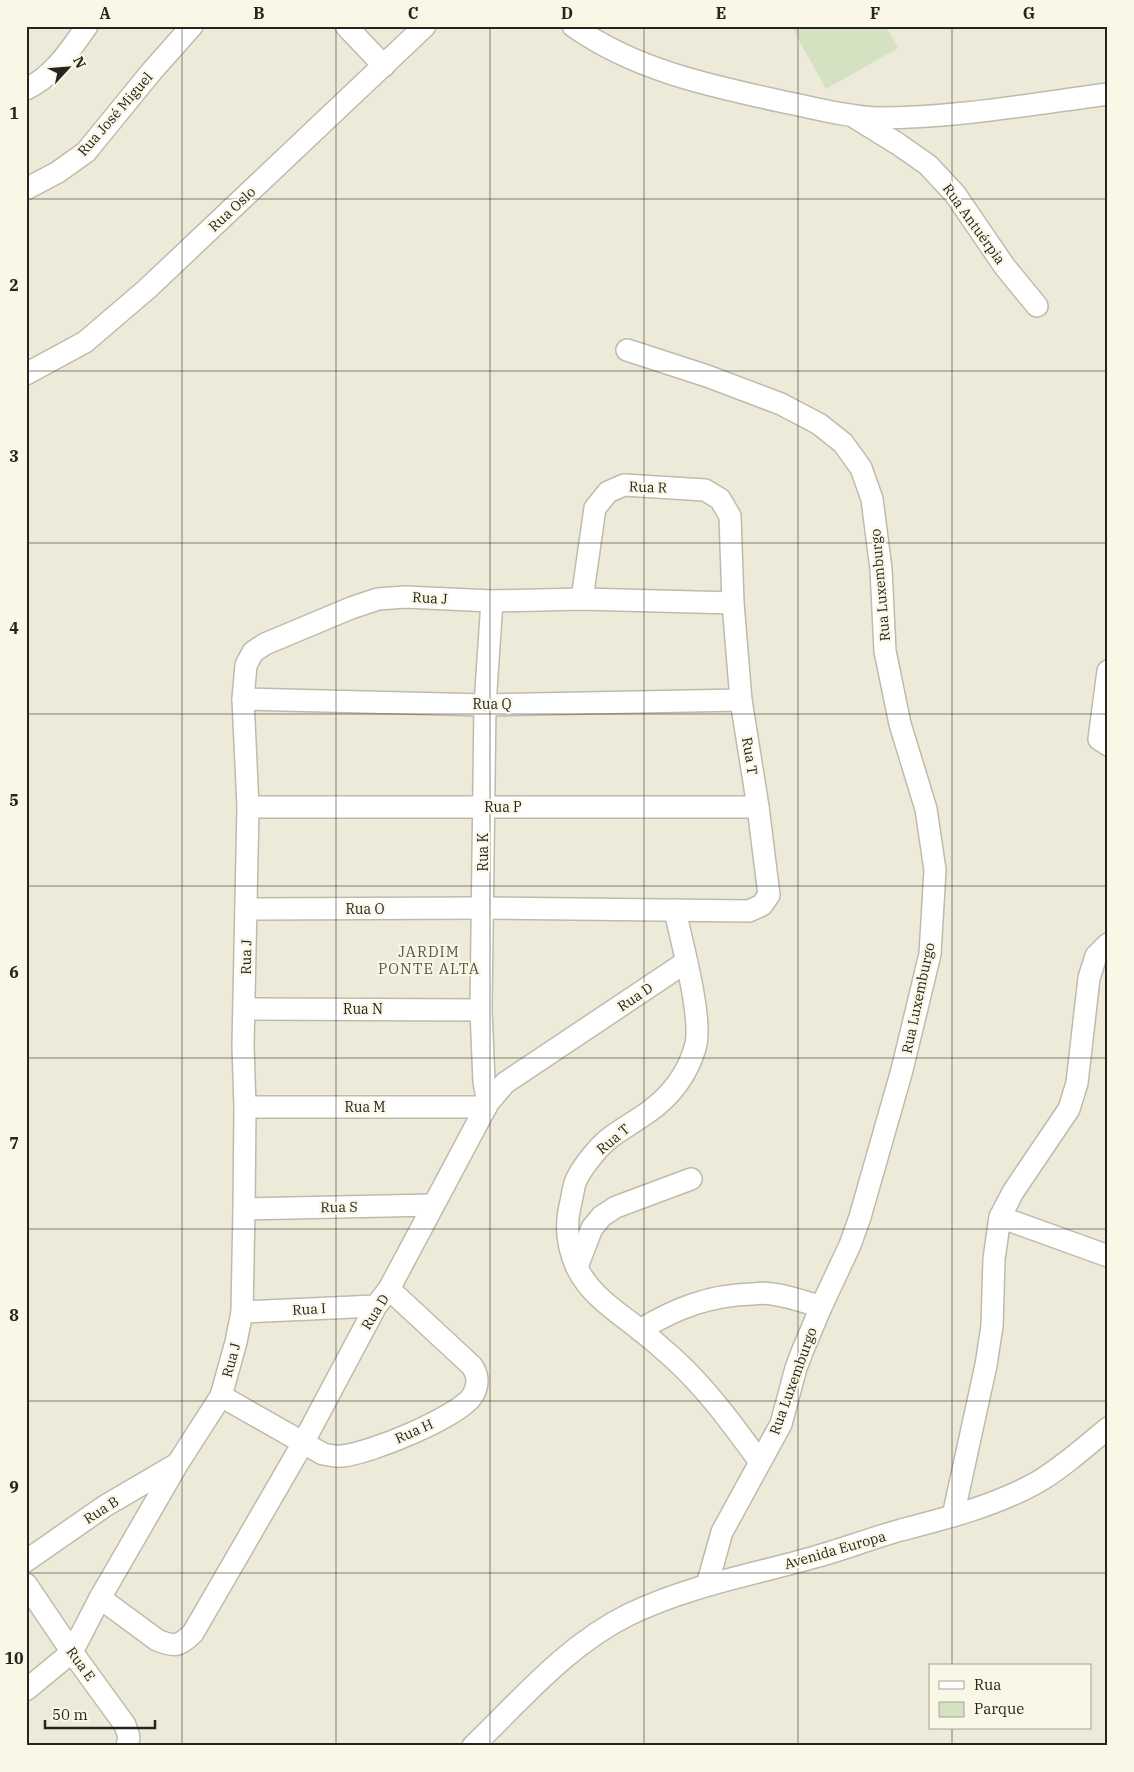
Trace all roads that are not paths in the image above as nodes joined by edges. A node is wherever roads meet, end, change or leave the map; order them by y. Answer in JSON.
{"nodes":[{"id":1,"x":88,"y":26,"type":"edge"},
{"id":2,"x":192,"y":26,"type":"edge"},
{"id":3,"x":346,"y":26,"type":"edge"},
{"id":4,"x":425,"y":26,"type":"edge"},
{"id":5,"x":573,"y":26,"type":"edge"},
{"id":6,"x":384,"y":66,"type":"junction"},
{"id":7,"x":26,"y":90,"type":"edge"},
{"id":8,"x":1108,"y":94,"type":"edge"},
{"id":9,"x":853,"y":117,"type":"junction"},
{"id":10,"x":26,"y":189,"type":"edge"},
{"id":11,"x":1038,"y":306,"type":"dead end"},
{"id":12,"x":627,"y":350,"type":"dead end"},
{"id":13,"x":26,"y":374,"type":"edge"},
{"id":14,"x":730,"y":516,"type":"joint"},
{"id":15,"x":582,"y":599,"type":"junction"},
{"id":16,"x":492,"y":601,"type":"junction"},
{"id":17,"x":733,"y":603,"type":"junction"},
{"id":18,"x":1108,"y":671,"type":"edge"},
{"id":19,"x":243,"y":700,"type":"junction"},
{"id":20,"x":741,"y":700,"type":"junction"},
{"id":21,"x":485,"y":705,"type":"junction"},
{"id":22,"x":1108,"y":745,"type":"edge"},
{"id":23,"x":248,"y":807,"type":"junction"},
{"id":24,"x":483,"y":807,"type":"junction"},
{"id":25,"x":758,"y":807,"type":"junction"},
{"id":26,"x":483,"y":908,"type":"junction"},
{"id":27,"x":246,"y":909,"type":"junction"},
{"id":28,"x":675,"y":910,"type":"junction"},
{"id":29,"x":1108,"y":944,"type":"edge"},
{"id":30,"x":686,"y":962,"type":"junction"},
{"id":31,"x":245,"y":1009,"type":"junction"},
{"id":32,"x":481,"y":1010,"type":"junction"},
{"id":33,"x":487,"y":1105,"type":"junction"},
{"id":34,"x":245,"y":1107,"type":"junction"},
{"id":35,"x":691,"y":1179,"type":"dead end"},
{"id":36,"x":433,"y":1205,"type":"junction"},
{"id":37,"x":244,"y":1209,"type":"junction"},
{"id":38,"x":1000,"y":1217,"type":"junction"},
{"id":39,"x":1108,"y":1256,"type":"edge"},
{"id":40,"x":577,"y":1267,"type":"junction"},
{"id":41,"x":389,"y":1289,"type":"junction"},
{"id":42,"x":376,"y":1306,"type":"junction"},
{"id":43,"x":821,"y":1306,"type":"junction"},
{"id":44,"x":242,"y":1312,"type":"junction"},
{"id":45,"x":640,"y":1330,"type":"junction"},
{"id":46,"x":221,"y":1396,"type":"junction"},
{"id":47,"x":1108,"y":1428,"type":"edge"},
{"id":48,"x":304,"y":1443,"type":"junction"},
{"id":49,"x":760,"y":1462,"type":"junction"},
{"id":50,"x":178,"y":1463,"type":"junction"},
{"id":51,"x":953,"y":1516,"type":"junction"},
{"id":52,"x":26,"y":1561,"type":"edge"},
{"id":53,"x":26,"y":1584,"type":"edge"},
{"id":54,"x":707,"y":1585,"type":"junction"},
{"id":55,"x":100,"y":1598,"type":"junction"},
{"id":56,"x":72,"y":1652,"type":"junction"},
{"id":57,"x":26,"y":1690,"type":"edge"},
{"id":58,"x":484,"y":1742,"type":"edge"},
{"id":59,"x":128,"y":1746,"type":"edge"}],
"edges":[{"from":1,"to":7,"type":"street"},
{"from":2,"to":10,"type":"street","name":"Rua José Miguel"},
{"from":3,"to":6,"type":"street"},
{"from":4,"to":6,"type":"street","name":"Rua Oslo"},
{"from":5,"to":9,"type":"street"},
{"from":6,"to":13,"type":"street","name":"Rua Oslo"},
{"from":8,"to":9,"type":"street"},
{"from":9,"to":11,"type":"street","name":"Rua Antuérpia"},
{"from":12,"to":43,"type":"street","name":"Rua Luxemburgo"},
{"from":14,"to":15,"type":"street","name":"Rua R"},
{"from":14,"to":17,"type":"street","name":"Rua T"},
{"from":15,"to":16,"type":"street","name":"Rua J"},
{"from":15,"to":17,"type":"street","name":"Rua J"},
{"from":16,"to":19,"type":"street","name":"Rua J"},
{"from":16,"to":21,"type":"street","name":"Rua K"},
{"from":17,"to":20,"type":"street","name":"Rua T"},
{"from":18,"to":22,"type":"street"},
{"from":19,"to":21,"type":"street","name":"Rua Q"},
{"from":19,"to":23,"type":"street","name":"Rua J"},
{"from":20,"to":21,"type":"street","name":"Rua Q"},
{"from":20,"to":25,"type":"street","name":"Rua T"},
{"from":21,"to":24,"type":"street","name":"Rua K"},
{"from":23,"to":24,"type":"street","name":"Rua P"},
{"from":23,"to":27,"type":"street","name":"Rua J"},
{"from":24,"to":25,"type":"street","name":"Rua P"},
{"from":24,"to":26,"type":"street","name":"Rua K"},
{"from":25,"to":28,"type":"street","name":"Rua T"},
{"from":26,"to":27,"type":"street","name":"Rua O"},
{"from":26,"to":28,"type":"street","name":"Rua T"},
{"from":26,"to":32,"type":"street","name":"Rua K"},
{"from":27,"to":31,"type":"street","name":"Rua J"},
{"from":28,"to":30,"type":"street","name":"Rua T"},
{"from":29,"to":38,"type":"street"},
{"from":30,"to":33,"type":"street","name":"Rua D"},
{"from":30,"to":40,"type":"street","name":"Rua T"},
{"from":31,"to":32,"type":"street","name":"Rua N"},
{"from":31,"to":34,"type":"street","name":"Rua J"},
{"from":32,"to":33,"type":"street","name":"Rua K"},
{"from":33,"to":34,"type":"street","name":"Rua M"},
{"from":33,"to":36,"type":"street","name":"Rua D"},
{"from":34,"to":37,"type":"street","name":"Rua J"},
{"from":35,"to":40,"type":"street"},
{"from":36,"to":37,"type":"street","name":"Rua S"},
{"from":36,"to":41,"type":"street","name":"Rua D"},
{"from":37,"to":44,"type":"street","name":"Rua J"},
{"from":38,"to":39,"type":"street"},
{"from":38,"to":51,"type":"street"},
{"from":40,"to":45,"type":"street","name":"Rua T"},
{"from":41,"to":42,"type":"street","name":"Rua D"},
{"from":41,"to":48,"type":"street","name":"Rua H"},
{"from":42,"to":44,"type":"street","name":"Rua I"},
{"from":42,"to":48,"type":"street","name":"Rua D"},
{"from":43,"to":45,"type":"street"},
{"from":43,"to":49,"type":"street","name":"Rua Luxemburgo"},
{"from":44,"to":46,"type":"street","name":"Rua J"},
{"from":45,"to":49,"type":"street","name":"Rua T"},
{"from":46,"to":48,"type":"street","name":"Rua H"},
{"from":46,"to":50,"type":"street","name":"Rua J"},
{"from":47,"to":51,"type":"street","name":"Avenida Europa"},
{"from":48,"to":55,"type":"street","name":"Rua D"},
{"from":49,"to":54,"type":"street","name":"Rua Luxemburgo"},
{"from":50,"to":52,"type":"street","name":"Rua B"},
{"from":50,"to":55,"type":"street","name":"Rua J"},
{"from":51,"to":54,"type":"street","name":"Avenida Europa"},
{"from":53,"to":56,"type":"street","name":"Rua E"},
{"from":54,"to":58,"type":"street","name":"Avenida Europa"},
{"from":55,"to":56,"type":"street","name":"Rua J"},
{"from":56,"to":57,"type":"street","name":"Rua J"},
{"from":56,"to":59,"type":"street","name":"Rua E"}]}
